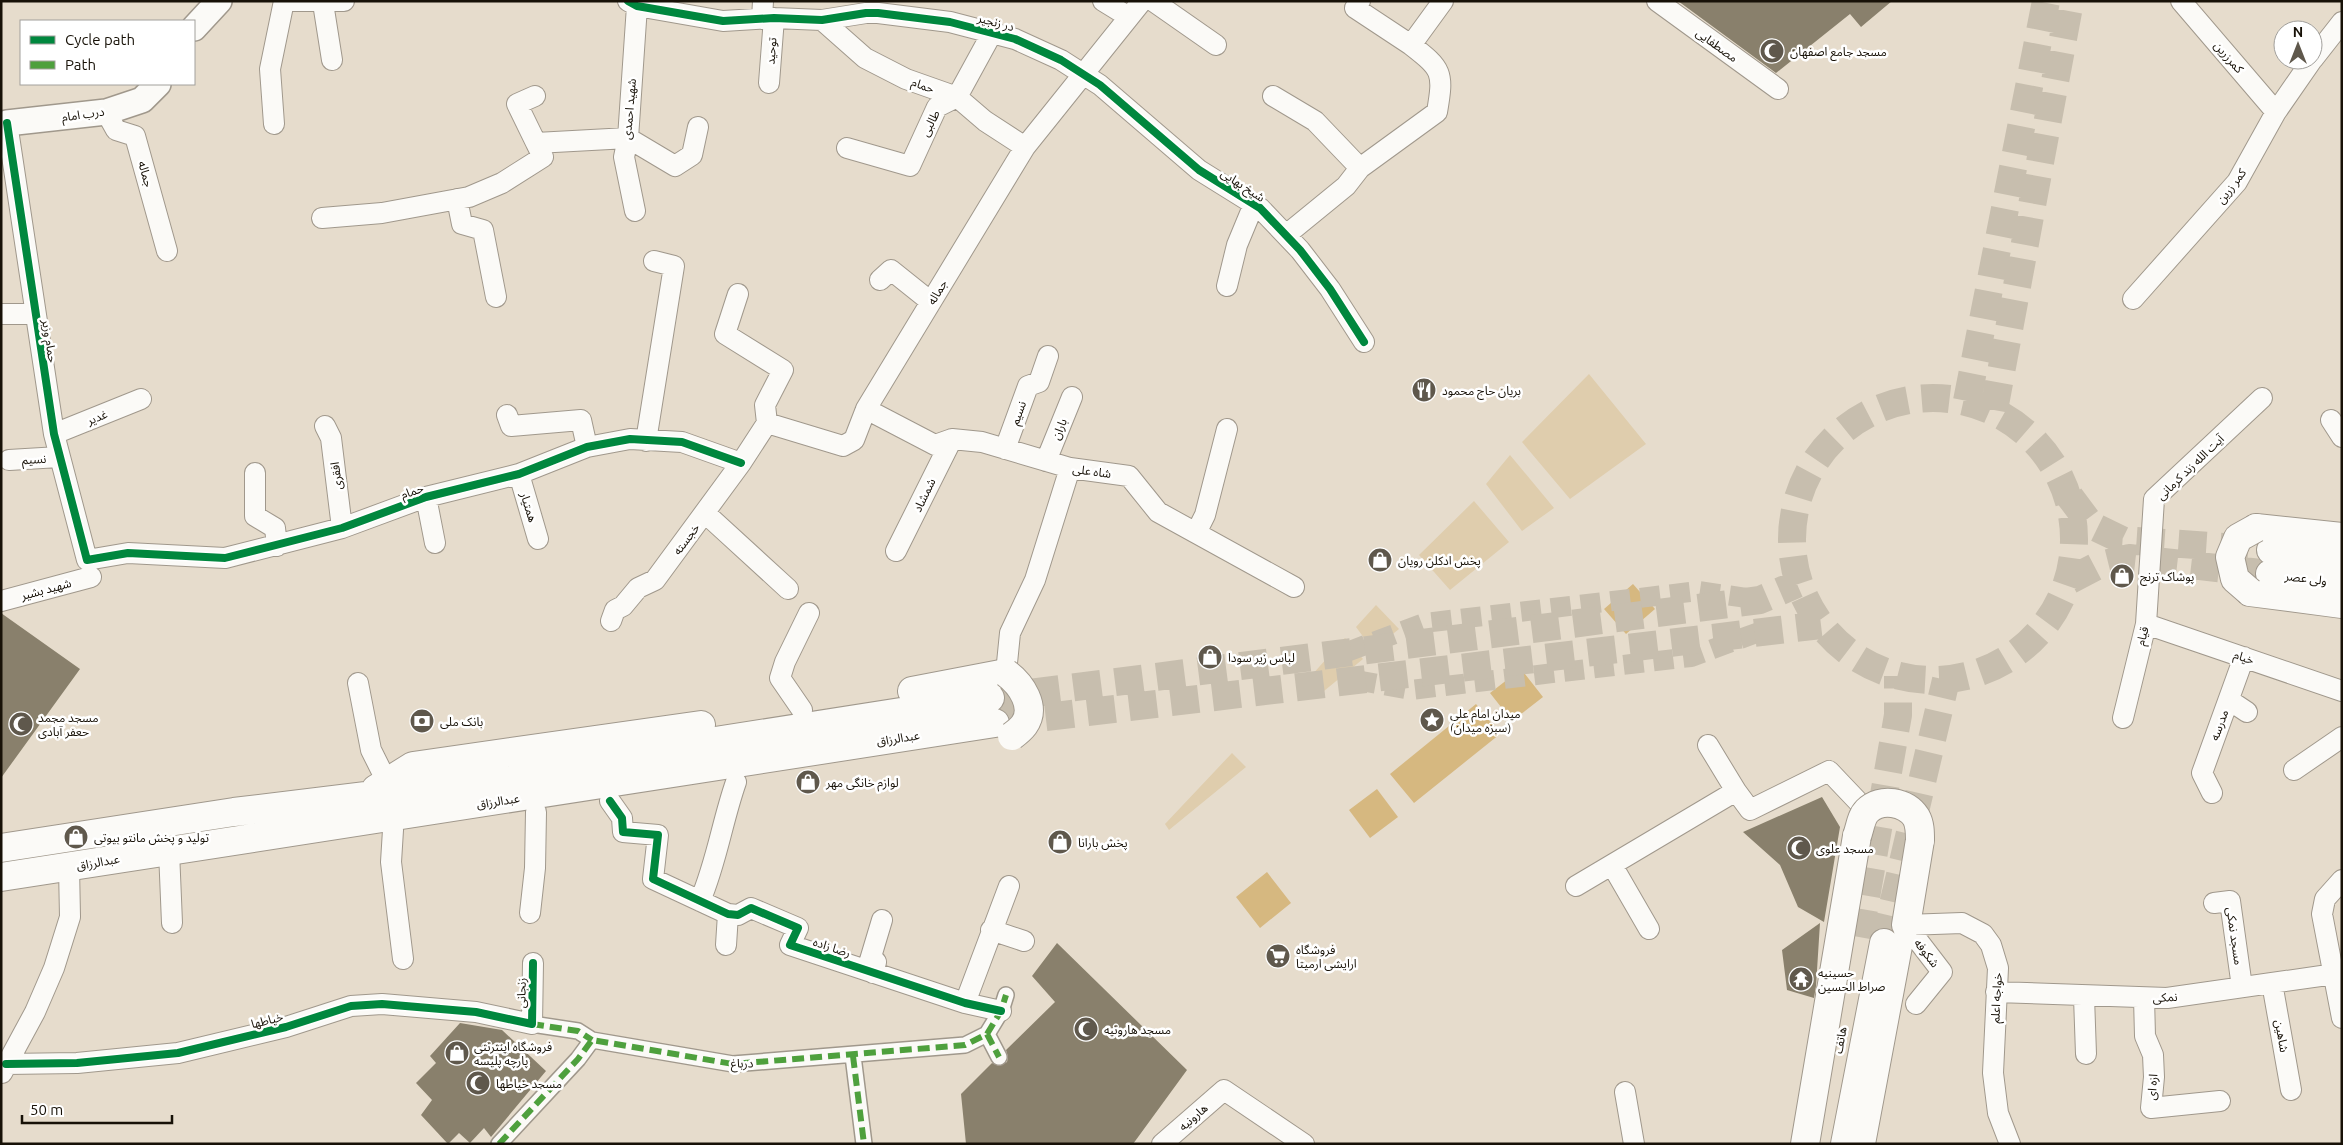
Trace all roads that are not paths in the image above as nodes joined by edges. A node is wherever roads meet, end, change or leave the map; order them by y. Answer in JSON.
{"nodes":[{"id":1,"x":219,"y":1,"type":"edge"},
{"id":2,"x":284,"y":1,"type":"edge"},
{"id":3,"x":290,"y":1,"type":"edge"},
{"id":4,"x":344,"y":1,"type":"edge"},
{"id":5,"x":1103,"y":1,"type":"edge"},
{"id":6,"x":1142,"y":1,"type":"edge"},
{"id":7,"x":1153,"y":1,"type":"edge"},
{"id":8,"x":1360,"y":1,"type":"edge"},
{"id":9,"x":1443,"y":1,"type":"edge"},
{"id":10,"x":1657,"y":1,"type":"edge"},
{"id":11,"x":2181,"y":1,"type":"edge"},
{"id":12,"x":323,"y":2,"type":"junction"},
{"id":13,"x":633,"y":4,"type":"edge"},
{"id":14,"x":867,"y":7,"type":"edge"},
{"id":15,"x":766,"y":13,"type":"edge"},
{"id":16,"x":1129,"y":17,"type":"junction"},
{"id":17,"x":822,"y":20,"type":"junction"},
{"id":18,"x":2342,"y":22,"type":"edge"},
{"id":19,"x":195,"y":27,"type":"edge"},
{"id":20,"x":992,"y":32,"type":"junction"},
{"id":21,"x":1216,"y":45,"type":"dead end"},
{"id":22,"x":1411,"y":45,"type":"junction"},
{"id":23,"x":2323,"y":47,"type":"edge"},
{"id":24,"x":332,"y":60,"type":"dead end"},
{"id":25,"x":2306,"y":70,"type":"edge"},
{"id":26,"x":1083,"y":74,"type":"junction"},
{"id":27,"x":770,"y":83,"type":"dead end"},
{"id":28,"x":157,"y":85,"type":"edge"},
{"id":29,"x":1778,"y":89,"type":"dead end"},
{"id":30,"x":535,"y":96,"type":"dead end"},
{"id":31,"x":1272,"y":96,"type":"dead end"},
{"id":32,"x":957,"y":97,"type":"junction"},
{"id":33,"x":106,"y":112,"type":"junction"},
{"id":34,"x":2276,"y":112,"type":"junction"},
{"id":35,"x":4,"y":124,"type":"edge"},
{"id":36,"x":274,"y":124,"type":"dead end"},
{"id":37,"x":698,"y":127,"type":"dead end"},
{"id":38,"x":628,"y":138,"type":"junction"},
{"id":39,"x":536,"y":143,"type":"junction"},
{"id":40,"x":1025,"y":147,"type":"junction"},
{"id":41,"x":847,"y":148,"type":"dead end"},
{"id":42,"x":1360,"y":168,"type":"junction"},
{"id":43,"x":457,"y":199,"type":"junction"},
{"id":44,"x":1254,"y":204,"type":"junction"},
{"id":45,"x":635,"y":211,"type":"dead end"},
{"id":46,"x":322,"y":218,"type":"dead end"},
{"id":47,"x":1286,"y":235,"type":"junction"},
{"id":48,"x":167,"y":251,"type":"dead end"},
{"id":49,"x":654,"y":261,"type":"dead end"},
{"id":50,"x":880,"y":280,"type":"dead end"},
{"id":51,"x":1226,"y":286,"type":"dead end"},
{"id":52,"x":738,"y":294,"type":"dead end"},
{"id":53,"x":496,"y":296,"type":"dead end"},
{"id":54,"x":2133,"y":299,"type":"dead end"},
{"id":55,"x":931,"y":302,"type":"junction"},
{"id":56,"x":1,"y":314,"type":"edge"},
{"id":57,"x":34,"y":314,"type":"junction"},
{"id":58,"x":1364,"y":342,"type":"dead end"},
{"id":59,"x":1048,"y":356,"type":"dead end"},
{"id":60,"x":1072,"y":397,"type":"dead end"},
{"id":61,"x":2262,"y":398,"type":"dead end"},
{"id":62,"x":141,"y":399,"type":"dead end"},
{"id":63,"x":866,"y":409,"type":"junction"},
{"id":64,"x":507,"y":415,"type":"dead end"},
{"id":65,"x":2332,"y":420,"type":"dead end"},
{"id":66,"x":767,"y":423,"type":"junction"},
{"id":67,"x":325,"y":426,"type":"dead end"},
{"id":68,"x":1227,"y":429,"type":"dead end"},
{"id":69,"x":54,"y":434,"type":"junction"},
{"id":70,"x":2342,"y":437,"type":"edge"},
{"id":71,"x":952,"y":439,"type":"junction"},
{"id":72,"x":646,"y":441,"type":"junction"},
{"id":73,"x":586,"y":447,"type":"junction"},
{"id":74,"x":1005,"y":449,"type":"junction"},
{"id":75,"x":59,"y":457,"type":"junction"},
{"id":76,"x":9,"y":460,"type":"dead end"},
{"id":77,"x":1046,"y":461,"type":"junction"},
{"id":78,"x":741,"y":463,"type":"junction"},
{"id":79,"x":1070,"y":468,"type":"junction"},
{"id":80,"x":255,"y":473,"type":"dead end"},
{"id":81,"x":519,"y":474,"type":"junction"},
{"id":82,"x":426,"y":497,"type":"junction"},
{"id":83,"x":705,"y":514,"type":"junction"},
{"id":84,"x":342,"y":528,"type":"junction"},
{"id":85,"x":1196,"y":533,"type":"junction"},
{"id":86,"x":2342,"y":538,"type":"edge"},
{"id":87,"x":538,"y":539,"type":"dead end"},
{"id":88,"x":435,"y":543,"type":"dead end"},
{"id":89,"x":277,"y":546,"type":"junction"},
{"id":90,"x":2266,"y":550,"type":"junction"},
{"id":91,"x":896,"y":551,"type":"dead end"},
{"id":92,"x":2149,"y":552,"type":"joint"},
{"id":93,"x":2342,"y":557,"type":"edge"},
{"id":94,"x":89,"y":568,"type":"junction"},
{"id":95,"x":2342,"y":582,"type":"edge"},
{"id":96,"x":1294,"y":587,"type":"dead end"},
{"id":97,"x":788,"y":589,"type":"dead end"},
{"id":98,"x":1,"y":601,"type":"edge"},
{"id":99,"x":2342,"y":604,"type":"edge"},
{"id":100,"x":809,"y":613,"type":"dead end"},
{"id":101,"x":611,"y":621,"type":"dead end"},
{"id":102,"x":2146,"y":624,"type":"junction"},
{"id":103,"x":2244,"y":657,"type":"junction"},
{"id":104,"x":1006,"y":673,"type":"junction"},
{"id":105,"x":358,"y":683,"type":"dead end"},
{"id":106,"x":2342,"y":691,"type":"edge"},
{"id":107,"x":2229,"y":700,"type":"junction"},
{"id":108,"x":802,"y":710,"type":"junction"},
{"id":109,"x":2247,"y":712,"type":"dead end"},
{"id":110,"x":2123,"y":718,"type":"dead end"},
{"id":111,"x":999,"y":719,"type":"junction"},
{"id":112,"x":2342,"y":737,"type":"edge"},
{"id":113,"x":1708,"y":745,"type":"dead end"},
{"id":114,"x":2294,"y":770,"type":"dead end"},
{"id":115,"x":736,"y":782,"type":"junction"},
{"id":116,"x":376,"y":789,"type":"junction"},
{"id":117,"x":1736,"y":791,"type":"junction"},
{"id":118,"x":2212,"y":793,"type":"dead end"},
{"id":119,"x":610,"y":801,"type":"junction"},
{"id":120,"x":1867,"y":811,"type":"junction"},
{"id":121,"x":536,"y":812,"type":"junction"},
{"id":122,"x":363,"y":822,"type":"junction"},
{"id":123,"x":394,"y":830,"type":"junction"},
{"id":124,"x":1,"y":848,"type":"edge"},
{"id":125,"x":169,"y":851,"type":"junction"},
{"id":126,"x":1612,"y":865,"type":"junction"},
{"id":127,"x":69,"y":867,"type":"junction"},
{"id":128,"x":1,"y":877,"type":"edge"},
{"id":129,"x":2342,"y":880,"type":"edge"},
{"id":130,"x":1009,"y":886,"type":"dead end"},
{"id":131,"x":1576,"y":886,"type":"dead end"},
{"id":132,"x":700,"y":901,"type":"junction"},
{"id":133,"x":2214,"y":903,"type":"dead end"},
{"id":134,"x":530,"y":913,"type":"dead end"},
{"id":135,"x":728,"y":914,"type":"junction"},
{"id":136,"x":882,"y":920,"type":"dead end"},
{"id":137,"x":172,"y":923,"type":"dead end"},
{"id":138,"x":1906,"y":925,"type":"junction"},
{"id":139,"x":1649,"y":929,"type":"dead end"},
{"id":140,"x":991,"y":930,"type":"junction"},
{"id":141,"x":1024,"y":941,"type":"dead end"},
{"id":142,"x":726,"y":945,"type":"dead end"},
{"id":143,"x":403,"y":959,"type":"dead end"},
{"id":144,"x":533,"y":963,"type":"dead end"},
{"id":145,"x":873,"y":973,"type":"junction"},
{"id":146,"x":2337,"y":973,"type":"edge"},
{"id":147,"x":2272,"y":983,"type":"junction"},
{"id":148,"x":2242,"y":987,"type":"junction"},
{"id":149,"x":1996,"y":992,"type":"junction"},
{"id":150,"x":2084,"y":997,"type":"junction"},
{"id":151,"x":2144,"y":998,"type":"junction"},
{"id":152,"x":965,"y":1003,"type":"junction"},
{"id":153,"x":1003,"y":1003,"type":"joint"},
{"id":154,"x":1916,"y":1004,"type":"dead end"},
{"id":155,"x":2342,"y":1018,"type":"edge"},
{"id":156,"x":532,"y":1024,"type":"junction"},
{"id":157,"x":987,"y":1034,"type":"junction"},
{"id":158,"x":592,"y":1040,"type":"junction"},
{"id":159,"x":10,"y":1041,"type":"edge"},
{"id":160,"x":2086,"y":1054,"type":"dead end"},
{"id":161,"x":853,"y":1056,"type":"junction"},
{"id":162,"x":999,"y":1057,"type":"dead end"},
{"id":163,"x":3,"y":1070,"type":"edge"},
{"id":164,"x":2291,"y":1090,"type":"dead end"},
{"id":165,"x":1626,"y":1092,"type":"dead end"},
{"id":166,"x":2220,"y":1101,"type":"dead end"},
{"id":167,"x":499,"y":1144,"type":"edge"},
{"id":168,"x":864,"y":1144,"type":"edge"},
{"id":169,"x":1162,"y":1144,"type":"edge"},
{"id":170,"x":1304,"y":1144,"type":"edge"},
{"id":171,"x":1634,"y":1144,"type":"edge"},
{"id":172,"x":1805,"y":1144,"type":"edge"},
{"id":173,"x":1821,"y":1144,"type":"edge"},
{"id":174,"x":1845,"y":1144,"type":"edge"},
{"id":175,"x":1865,"y":1144,"type":"edge"},
{"id":176,"x":2010,"y":1144,"type":"edge"}],
"edges":[{"from":1,"to":19,"type":"street"},
{"from":2,"to":36,"type":"street"},
{"from":3,"to":12,"type":"street"},
{"from":4,"to":12,"type":"street"},
{"from":5,"to":16,"type":"street"},
{"from":6,"to":16,"type":"street","name":"جماله"},
{"from":7,"to":21,"type":"street"},
{"from":8,"to":22,"type":"street"},
{"from":9,"to":22,"type":"street"},
{"from":10,"to":29,"type":"street","name":"مصطفایی"},
{"from":11,"to":34,"type":"street","name":"کمرزرین"},
{"from":12,"to":24,"type":"street"},
{"from":13,"to":15,"type":"street","name":"در زنجیر"},
{"from":13,"to":38,"type":"street","name":"شهید احمدی"},
{"from":14,"to":17,"type":"street","name":"در زنجیر"},
{"from":14,"to":20,"type":"street","name":"در زنجیر"},
{"from":15,"to":17,"type":"street","name":"در زنجیر"},
{"from":15,"to":27,"type":"street","name":"توحید"},
{"from":16,"to":26,"type":"street","name":"جماله"},
{"from":17,"to":32,"type":"street","name":"حمام"},
{"from":18,"to":23,"type":"street","name":"کمر زرین"},
{"from":20,"to":26,"type":"street","name":"در زنجیر"},
{"from":20,"to":32,"type":"street"},
{"from":22,"to":42,"type":"street"},
{"from":25,"to":34,"type":"street","name":"کمر زرین"},
{"from":26,"to":40,"type":"street","name":"جماله"},
{"from":26,"to":44,"type":"street","name":"شیخ بهایی"},
{"from":28,"to":33,"type":"street","name":"درب امام"},
{"from":30,"to":39,"type":"street"},
{"from":31,"to":42,"type":"street"},
{"from":32,"to":40,"type":"street","name":"حمام"},
{"from":32,"to":41,"type":"street","name":"طالبی"},
{"from":33,"to":35,"type":"street","name":"درب امام"},
{"from":33,"to":48,"type":"street","name":"جماله"},
{"from":34,"to":54,"type":"street","name":"کمر زرین"},
{"from":35,"to":57,"type":"street","name":"حمام وزیر"},
{"from":37,"to":38,"type":"street"},
{"from":38,"to":39,"type":"street"},
{"from":38,"to":45,"type":"street","name":"شهید احمدی"},
{"from":39,"to":43,"type":"street"},
{"from":40,"to":55,"type":"street","name":"جماله"},
{"from":42,"to":47,"type":"street"},
{"from":43,"to":46,"type":"street"},
{"from":43,"to":53,"type":"street"},
{"from":44,"to":47,"type":"street","name":"شیخ بهایی"},
{"from":44,"to":51,"type":"street"},
{"from":47,"to":58,"type":"street","name":"شیخ بهایی"},
{"from":49,"to":72,"type":"street"},
{"from":50,"to":55,"type":"street"},
{"from":52,"to":66,"type":"street"},
{"from":55,"to":63,"type":"street","name":"جماله"},
{"from":56,"to":57,"type":"street"},
{"from":57,"to":69,"type":"street","name":"حمام وزیر"},
{"from":59,"to":74,"type":"street","name":"نسیم"},
{"from":60,"to":77,"type":"street","name":"باران"},
{"from":61,"to":92,"type":"street","name":"آیت الله زند کرمانی"},
{"from":62,"to":69,"type":"street","name":"غدیر"},
{"from":63,"to":66,"type":"street","name":"جماله"},
{"from":63,"to":71,"type":"street","name":"شاه علی"},
{"from":64,"to":73,"type":"street"},
{"from":65,"to":70,"type":"street"},
{"from":66,"to":78,"type":"street"},
{"from":67,"to":84,"type":"street","name":"افقری"},
{"from":68,"to":85,"type":"street"},
{"from":69,"to":75,"type":"street","name":"حمام وزیر"},
{"from":71,"to":74,"type":"street","name":"شاه علی"},
{"from":71,"to":91,"type":"street","name":"شمشاد"},
{"from":72,"to":73,"type":"street","name":"حمام"},
{"from":72,"to":78,"type":"street","name":"حمام"},
{"from":73,"to":81,"type":"street","name":"حمام"},
{"from":74,"to":77,"type":"street","name":"شاه علی"},
{"from":75,"to":76,"type":"street","name":"نسیم"},
{"from":75,"to":94,"type":"street","name":"حمام وزیر"},
{"from":77,"to":79,"type":"street","name":"شاه علی"},
{"from":78,"to":83,"type":"street"},
{"from":79,"to":85,"type":"street","name":"شاه علی"},
{"from":79,"to":104,"type":"street"},
{"from":80,"to":89,"type":"street"},
{"from":81,"to":82,"type":"street","name":"حمام"},
{"from":81,"to":87,"type":"street","name":"همتیار"},
{"from":82,"to":84,"type":"street","name":"حمام"},
{"from":82,"to":88,"type":"street"},
{"from":83,"to":97,"type":"street","name":"خجسته"},
{"from":83,"to":101,"type":"street","name":"خجسته"},
{"from":84,"to":89,"type":"street","name":"حمام"},
{"from":85,"to":96,"type":"street","name":"شاه علی"},
{"from":86,"to":90,"type":"main road"},
{"from":89,"to":94,"type":"street","name":"حمام"},
{"from":90,"to":93,"type":"main road","name":"ولی عصر"},
{"from":90,"to":95,"type":"main road","name":"ولی عصر"},
{"from":90,"to":99,"type":"main road","bridge":true},
{"from":92,"to":102,"type":"street","name":"قیام"},
{"from":94,"to":98,"type":"street","name":"شهید بشیر"},
{"from":100,"to":108,"type":"street"},
{"from":102,"to":103,"type":"street","name":"خیام"},
{"from":102,"to":110,"type":"street","name":"قیام"},
{"from":103,"to":106,"type":"street","name":"خیام"},
{"from":103,"to":107,"type":"street","name":"مدرسه"},
{"from":104,"to":108,"type":"main road"},
{"from":104,"to":111,"type":"main road","bridge":true},
{"from":105,"to":116,"type":"street"},
{"from":107,"to":109,"type":"street"},
{"from":107,"to":118,"type":"street","name":"مدرسه"},
{"from":108,"to":116,"type":"main road"},
{"from":111,"to":115,"type":"main road"},
{"from":111,"to":116,"type":"main road","name":"عبدالرزاق"},
{"from":111,"to":122,"type":"main road","name":"عبدالرزاق"},
{"from":112,"to":114,"type":"street"},
{"from":113,"to":117,"type":"street"},
{"from":115,"to":119,"type":"main road"},
{"from":115,"to":132,"type":"street"},
{"from":116,"to":124,"type":"main road","name":"عبدالرزاق"},
{"from":117,"to":120,"type":"street"},
{"from":117,"to":126,"type":"street"},
{"from":119,"to":121,"type":"main road"},
{"from":119,"to":132,"type":"street"},
{"from":120,"to":138,"type":"main road","bridge":true},
{"from":120,"to":172,"type":"main road","bridge":true},
{"from":121,"to":123,"type":"main road"},
{"from":121,"to":134,"type":"street"},
{"from":122,"to":123,"type":"main road"},
{"from":122,"to":125,"type":"main road","name":"عبدالرزاق"},
{"from":123,"to":143,"type":"street"},
{"from":125,"to":127,"type":"main road","name":"عبدالرزاق"},
{"from":125,"to":137,"type":"street"},
{"from":126,"to":131,"type":"street"},
{"from":126,"to":139,"type":"street"},
{"from":127,"to":128,"type":"main road","name":"عبدالرزاق"},
{"from":127,"to":159,"type":"street"},
{"from":129,"to":146,"type":"street"},
{"from":130,"to":140,"type":"street"},
{"from":132,"to":135,"type":"street"},
{"from":133,"to":148,"type":"street","name":"مسجد نمکی"},
{"from":135,"to":142,"type":"street"},
{"from":135,"to":145,"type":"street","name":"رضا زاده"},
{"from":136,"to":145,"type":"street"},
{"from":138,"to":149,"type":"street","name":"خواجه اعلم"},
{"from":138,"to":154,"type":"street","name":"شکوفه"},
{"from":138,"to":175,"type":"street"},
{"from":140,"to":141,"type":"street"},
{"from":140,"to":152,"type":"street"},
{"from":144,"to":156,"type":"street","name":"زنجانی"},
{"from":145,"to":152,"type":"street","name":"رضا زاده"},
{"from":146,"to":147,"type":"street","name":"نمکی"},
{"from":146,"to":155,"type":"street"},
{"from":147,"to":148,"type":"street","name":"نمکی"},
{"from":147,"to":164,"type":"street","name":"شاهین"},
{"from":148,"to":151,"type":"street","name":"نمکی"},
{"from":149,"to":150,"type":"street","name":"نمکی"},
{"from":149,"to":176,"type":"street","name":"خواجه اعلم"},
{"from":150,"to":151,"type":"street","name":"نمکی"},
{"from":150,"to":160,"type":"street"},
{"from":151,"to":166,"type":"street","name":"ازه ای"},
{"from":152,"to":153,"type":"street","name":"رضا زاده"},
{"from":153,"to":157,"type":"street"},
{"from":156,"to":158,"type":"street","name":"درباغ"},
{"from":156,"to":163,"type":"street","name":"خیاطها"},
{"from":157,"to":161,"type":"street","name":"درباغ"},
{"from":157,"to":162,"type":"street"},
{"from":158,"to":161,"type":"street","name":"درباغ"},
{"from":158,"to":167,"type":"street"},
{"from":159,"to":163,"type":"street"},
{"from":161,"to":168,"type":"street"},
{"from":165,"to":171,"type":"street"},
{"from":169,"to":170,"type":"street","name":"هارونیه"},
{"from":173,"to":174,"type":"main road","name":"هاتف"}]}
